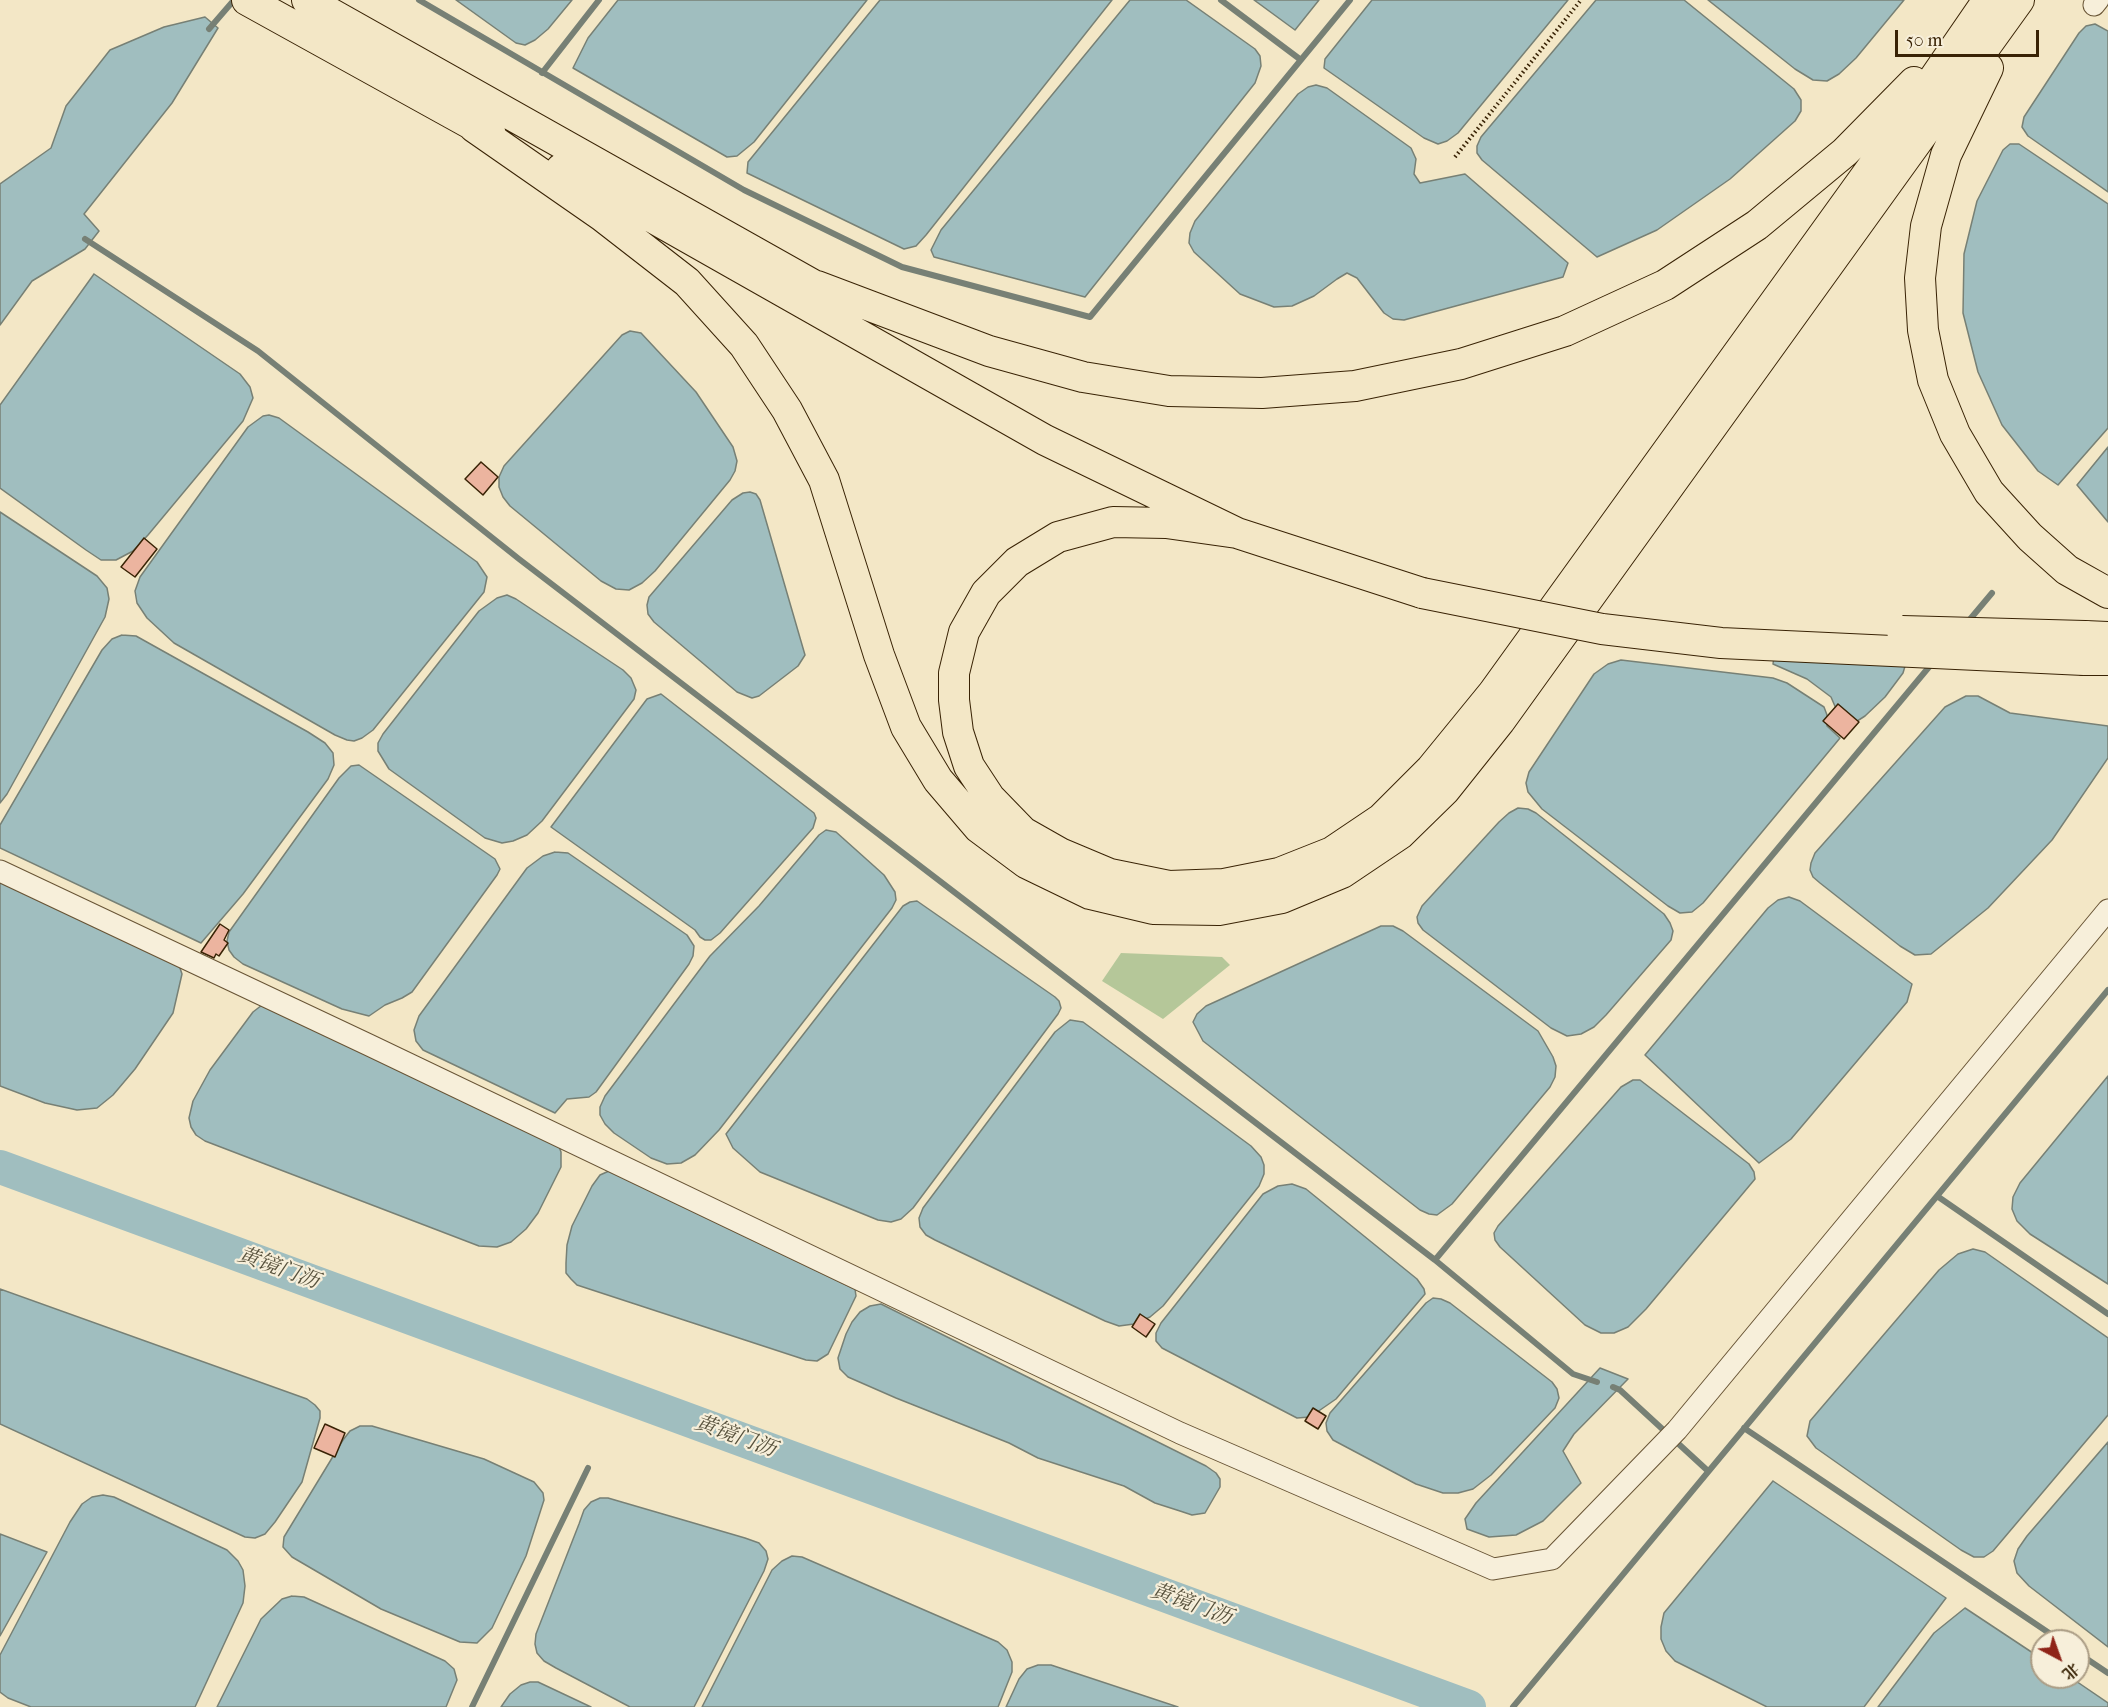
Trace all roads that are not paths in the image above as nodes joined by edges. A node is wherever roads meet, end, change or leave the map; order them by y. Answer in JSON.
{"nodes":[{"id":1,"x":247,"y":0,"type":"edge"},
{"id":2,"x":308,"y":0,"type":"edge"},
{"id":3,"x":1988,"y":0,"type":"edge"},
{"id":4,"x":2020,"y":0,"type":"edge"},
{"id":5,"x":1967,"y":29,"type":"junction"},
{"id":6,"x":474,"y":127,"type":"junction"},
{"id":7,"x":817,"y":286,"type":"junction"},
{"id":8,"x":1047,"y":433,"type":"junction"},
{"id":9,"x":1237,"y":533,"type":"junction"},
{"id":10,"x":2108,"y":593,"type":"edge"},
{"id":11,"x":2096,"y":648,"type":"edge"},
{"id":12,"x":0,"y":872,"type":"edge"},
{"id":13,"x":2108,"y":910,"type":"edge"}],
"edges":[{"from":1,"to":6,"type":"highway"},
{"from":2,"to":7,"type":"highway"},
{"from":3,"to":5,"type":"highway"},
{"from":4,"to":6,"type":"highway"},
{"from":4,"to":10,"type":"highway"},
{"from":5,"to":7,"type":"highway"},
{"from":5,"to":9,"type":"highway"},
{"from":6,"to":8,"type":"highway"},
{"from":7,"to":8,"type":"highway"},
{"from":8,"to":9,"type":"highway"},
{"from":8,"to":11,"type":"highway","bridge":true},
{"from":9,"to":11,"type":"highway","bridge":true},
{"from":12,"to":13,"type":"street"}]}
